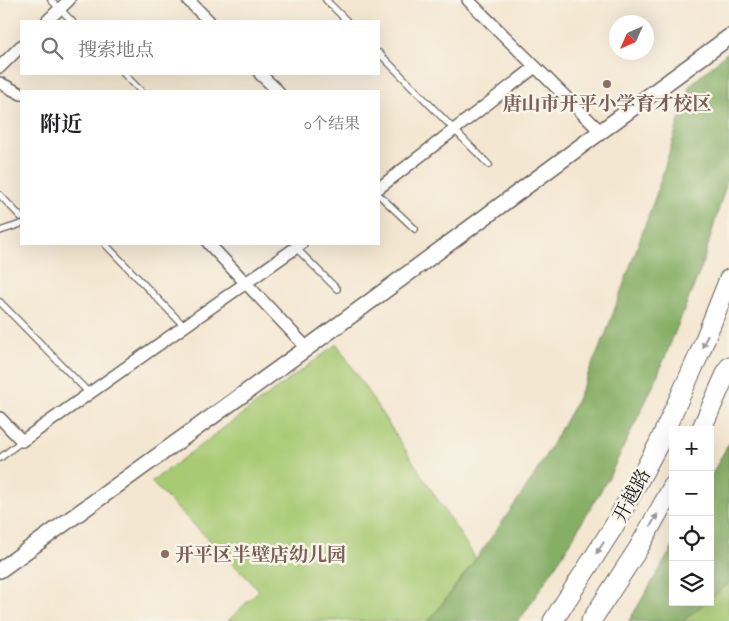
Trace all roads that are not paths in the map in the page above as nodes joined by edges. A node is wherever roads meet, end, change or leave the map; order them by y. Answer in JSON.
{"nodes":[{"id":1,"x":51,"y":0,"type":"edge"},
{"id":2,"x":69,"y":0,"type":"edge"},
{"id":3,"x":188,"y":0,"type":"edge"},
{"id":4,"x":327,"y":0,"type":"edge"},
{"id":5,"x":468,"y":0,"type":"edge"},
{"id":6,"x":60,"y":9,"type":"junction"},
{"id":7,"x":48,"y":20,"type":"edge"},
{"id":8,"x":71,"y":20,"type":"edge"},
{"id":9,"x":208,"y":20,"type":"edge"},
{"id":10,"x":346,"y":20,"type":"edge"},
{"id":11,"x":729,"y":37,"type":"edge"},
{"id":12,"x":20,"y":47,"type":"edge"},
{"id":13,"x":380,"y":54,"type":"edge"},
{"id":14,"x":0,"y":67,"type":"edge"},
{"id":15,"x":535,"y":67,"type":"junction"},
{"id":16,"x":125,"y":75,"type":"edge"},
{"id":17,"x":261,"y":75,"type":"edge"},
{"id":18,"x":0,"y":83,"type":"edge"},
{"id":19,"x":140,"y":90,"type":"edge"},
{"id":20,"x":277,"y":90,"type":"edge"},
{"id":21,"x":20,"y":93,"type":"edge"},
{"id":22,"x":454,"y":130,"type":"junction"},
{"id":23,"x":600,"y":131,"type":"junction"},
{"id":24,"x":489,"y":165,"type":"dead end"},
{"id":25,"x":380,"y":187,"type":"edge"},
{"id":26,"x":0,"y":195,"type":"edge"},
{"id":27,"x":380,"y":196,"type":"edge"},
{"id":28,"x":20,"y":216,"type":"edge"},
{"id":29,"x":20,"y":224,"type":"edge"},
{"id":30,"x":415,"y":228,"type":"dead end"},
{"id":31,"x":0,"y":231,"type":"edge"},
{"id":32,"x":105,"y":245,"type":"edge"},
{"id":33,"x":210,"y":245,"type":"edge"},
{"id":34,"x":296,"y":245,"type":"edge"},
{"id":35,"x":729,"y":280,"type":"edge"},
{"id":36,"x":246,"y":281,"type":"junction"},
{"id":37,"x":337,"y":289,"type":"dead end"},
{"id":38,"x":0,"y":302,"type":"edge"},
{"id":39,"x":183,"y":325,"type":"junction"},
{"id":40,"x":307,"y":348,"type":"junction"},
{"id":41,"x":729,"y":368,"type":"edge"},
{"id":42,"x":89,"y":393,"type":"junction"},
{"id":43,"x":0,"y":418,"type":"edge"},
{"id":44,"x":703,"y":426,"type":"edge"},
{"id":45,"x":22,"y":440,"type":"junction"},
{"id":46,"x":0,"y":458,"type":"edge"},
{"id":47,"x":669,"y":493,"type":"edge"},
{"id":48,"x":0,"y":570,"type":"edge"},
{"id":49,"x":553,"y":621,"type":"edge"},
{"id":50,"x":592,"y":621,"type":"edge"}],
"edges":[{"from":1,"to":6,"type":"lane"},
{"from":2,"to":6,"type":"street"},
{"from":3,"to":9,"type":"street"},
{"from":4,"to":10,"type":"lane"},
{"from":5,"to":15,"type":"street"},
{"from":6,"to":7,"type":"street"},
{"from":6,"to":8,"type":"lane"},
{"from":11,"to":23,"type":"street"},
{"from":12,"to":14,"type":"street"},
{"from":13,"to":22,"type":"lane"},
{"from":15,"to":22,"type":"street"},
{"from":15,"to":23,"type":"street"},
{"from":16,"to":19,"type":"lane"},
{"from":17,"to":20,"type":"street"},
{"from":18,"to":21,"type":"street"},
{"from":22,"to":24,"type":"lane"},
{"from":22,"to":25,"type":"street"},
{"from":23,"to":40,"type":"street"},
{"from":26,"to":28,"type":"lane"},
{"from":27,"to":30,"type":"lane"},
{"from":29,"to":31,"type":"lane"},
{"from":32,"to":39,"type":"lane"},
{"from":33,"to":36,"type":"street"},
{"from":34,"to":36,"type":"street"},
{"from":34,"to":37,"type":"lane"},
{"from":35,"to":49,"type":"main road","name":"开越路","one_way":true},
{"from":36,"to":39,"type":"street"},
{"from":36,"to":40,"type":"street"},
{"from":38,"to":42,"type":"lane"},
{"from":39,"to":42,"type":"street"},
{"from":40,"to":48,"type":"street"},
{"from":41,"to":44,"type":"main road"},
{"from":42,"to":45,"type":"street"},
{"from":43,"to":45,"type":"street"},
{"from":45,"to":46,"type":"lane"},
{"from":50,"to":47,"type":"main road","name":"开越路","one_way":true}]}
